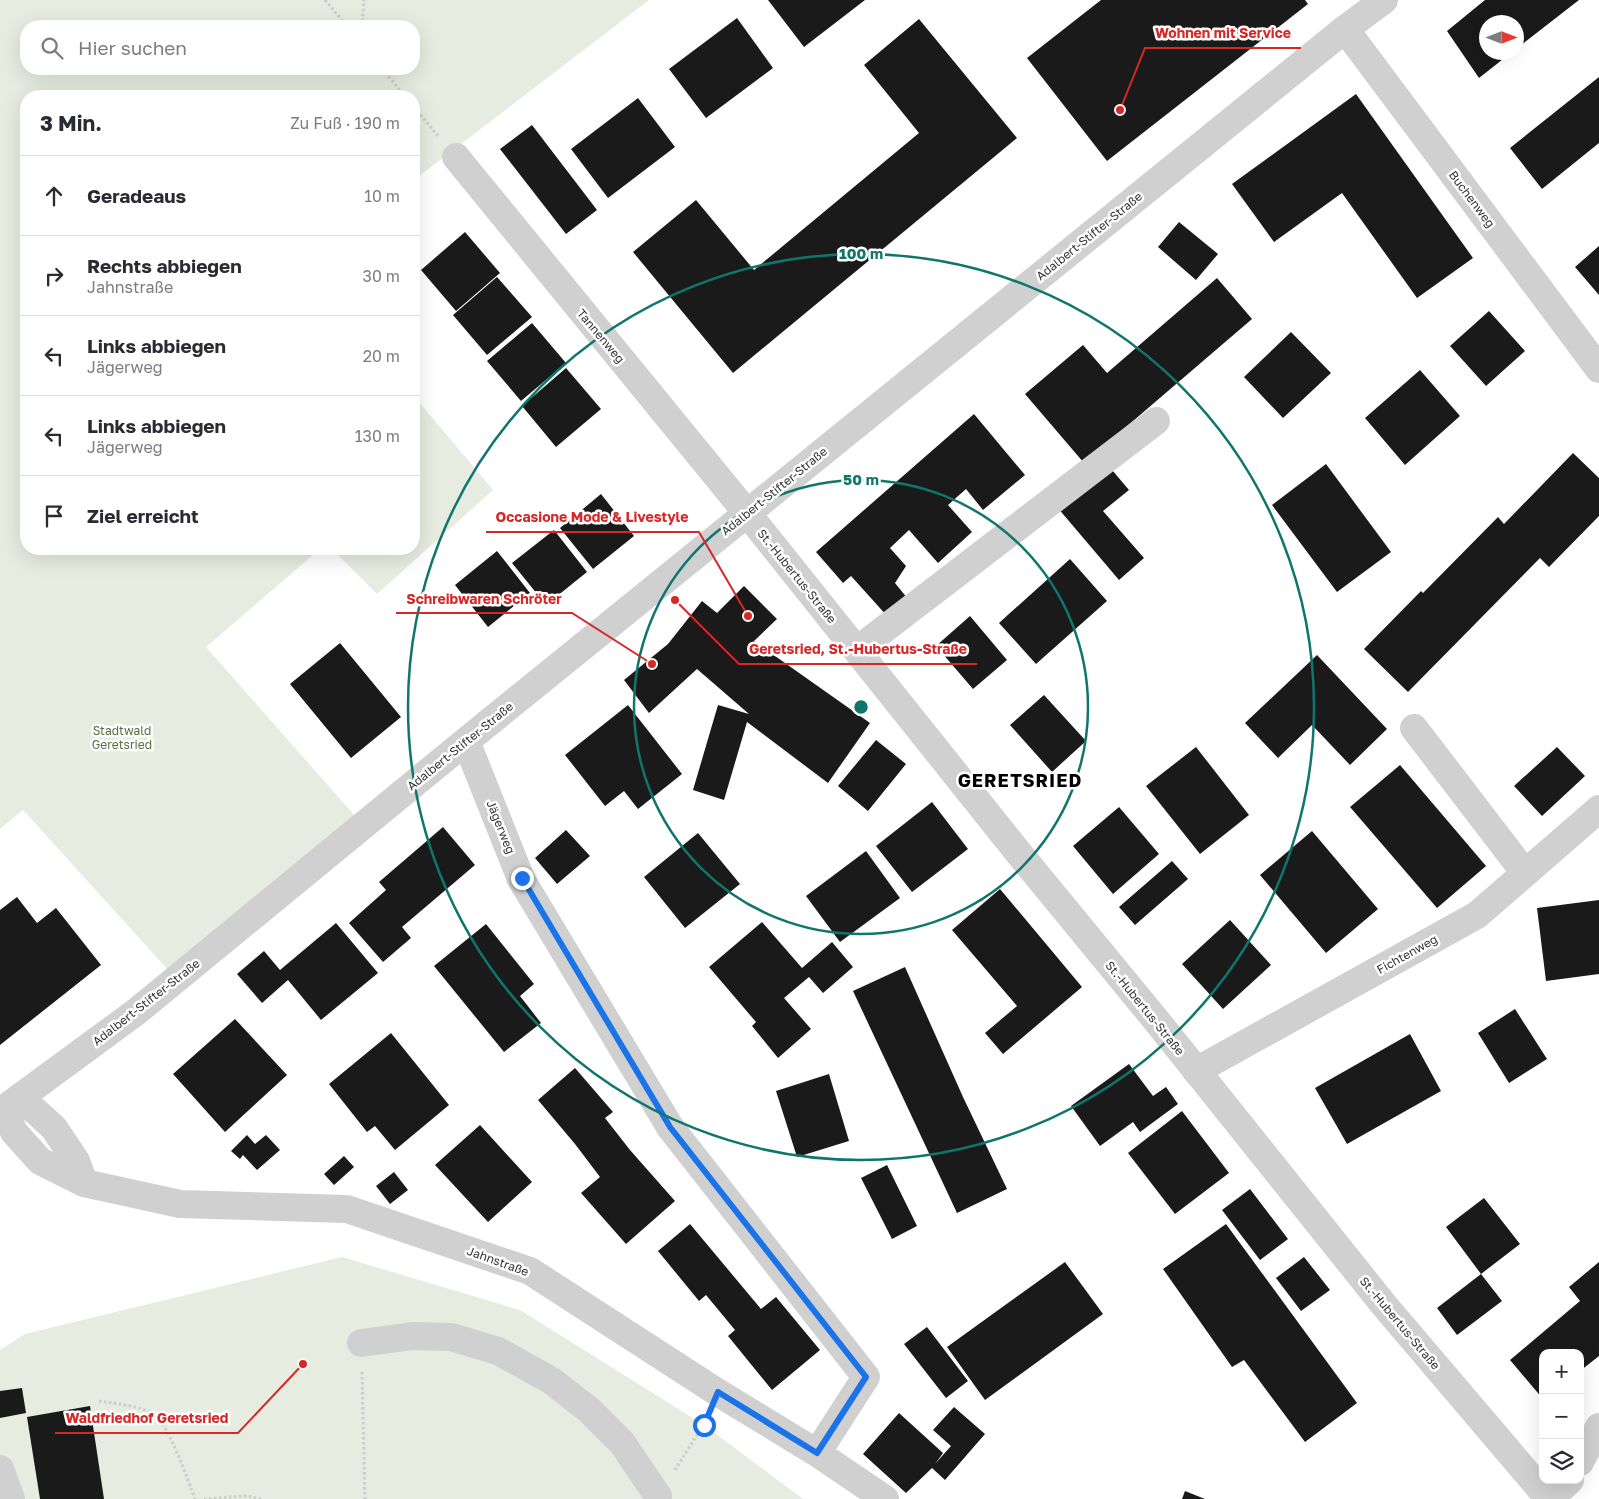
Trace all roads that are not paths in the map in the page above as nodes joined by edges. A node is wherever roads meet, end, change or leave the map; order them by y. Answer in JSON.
{"nodes":[{"id":1,"x":1384,"y":0,"type":"edge"},
{"id":2,"x":1345,"y":29,"type":"junction"},
{"id":3,"x":456,"y":157,"type":"road end"},
{"id":4,"x":1599,"y":369,"type":"edge"},
{"id":5,"x":1156,"y":421,"type":"dead end"},
{"id":6,"x":747,"y":513,"type":"junction"},
{"id":7,"x":856,"y":650,"type":"junction"},
{"id":8,"x":1414,"y":728,"type":"dead end"},
{"id":9,"x":466,"y":740,"type":"junction"},
{"id":10,"x":1599,"y":809,"type":"edge"},
{"id":11,"x":1524,"y":873,"type":"junction"},
{"id":12,"x":1196,"y":1071,"type":"junction"},
{"id":13,"x":8,"y":1106,"type":"edge"},
{"id":14,"x":361,"y":1343,"type":"road end"},
{"id":15,"x":1599,"y":1427,"type":"edge"},
{"id":16,"x":817,"y":1453,"type":"junction"},
{"id":17,"x":1584,"y":1455,"type":"edge"},
{"id":18,"x":0,"y":1469,"type":"edge"},
{"id":19,"x":1566,"y":1484,"type":"edge"},
{"id":20,"x":658,"y":1496,"type":"road end"},
{"id":21,"x":12,"y":1499,"type":"edge"},
{"id":22,"x":885,"y":1499,"type":"edge"},
{"id":23,"x":1550,"y":1499,"type":"edge"}],
"edges":[{"from":1,"to":2,"type":"street","name":"Adalbert-Stifter-Straße"},
{"from":2,"to":4,"type":"street","name":"Buchenweg"},
{"from":2,"to":6,"type":"street","name":"Adalbert-Stifter-Straße"},
{"from":3,"to":6,"type":"street","name":"Tannenweg"},
{"from":5,"to":7,"type":"street"},
{"from":6,"to":7,"type":"street","name":"St.-Hubertus-Straße"},
{"from":6,"to":9,"type":"street","name":"Adalbert-Stifter-Straße"},
{"from":7,"to":12,"type":"street","name":"St.-Hubertus-Straße"},
{"from":8,"to":11,"type":"street"},
{"from":9,"to":13,"type":"street","name":"Adalbert-Stifter-Straße"},
{"from":9,"to":16,"type":"street","name":"Jägerweg"},
{"from":10,"to":11,"type":"street","name":"Fichtenweg"},
{"from":11,"to":12,"type":"street","name":"Fichtenweg"},
{"from":12,"to":23,"type":"street","name":"St.-Hubertus-Straße"},
{"from":13,"to":16,"type":"street","name":"Jahnstraße"},
{"from":14,"to":20,"type":"street"},
{"from":15,"to":17,"type":"street"},
{"from":16,"to":22,"type":"street","name":"Jahnstraße"},
{"from":18,"to":21,"type":"street"},
{"from":19,"to":23,"type":"street"}]}
